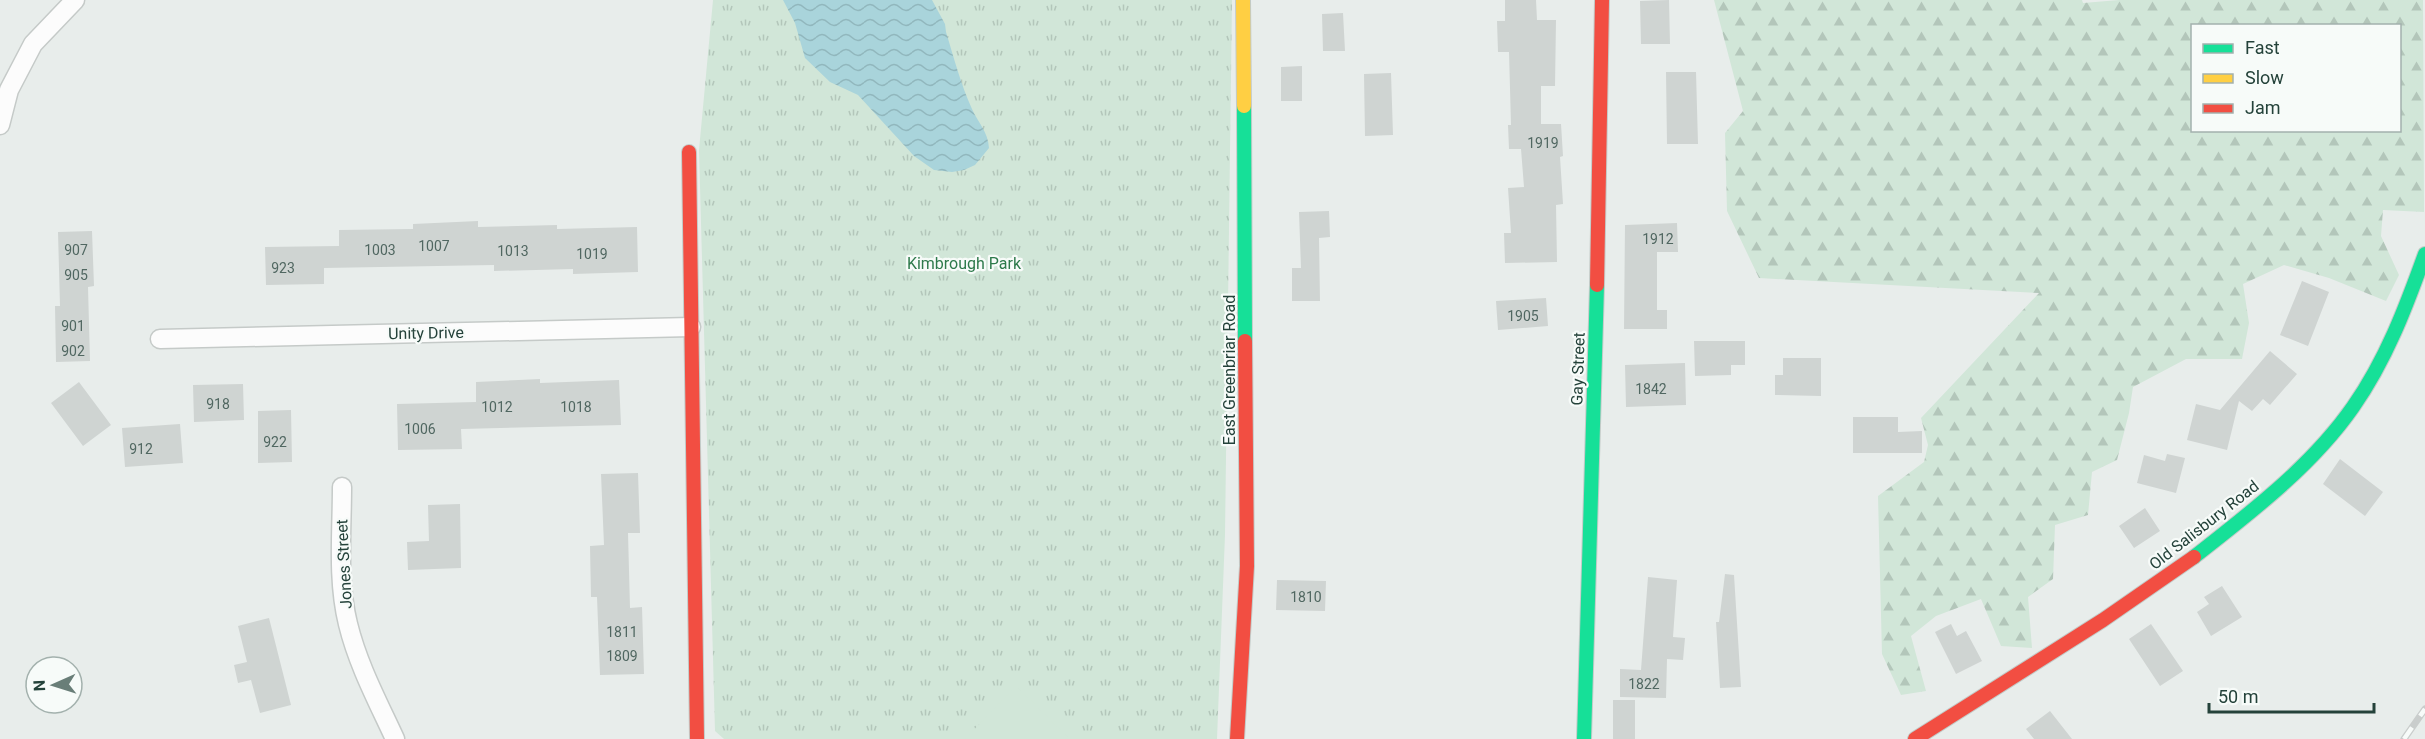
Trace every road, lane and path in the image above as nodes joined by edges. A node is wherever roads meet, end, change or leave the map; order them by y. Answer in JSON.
{"nodes":[{"id":1,"x":75,"y":0,"type":"edge"},
{"id":2,"x":1243,"y":0,"type":"edge"},
{"id":3,"x":1602,"y":0,"type":"edge"},
{"id":4,"x":0,"y":125,"type":"edge"},
{"id":5,"x":689,"y":152,"type":"dead end"},
{"id":6,"x":2425,"y":254,"type":"edge"},
{"id":7,"x":691,"y":327,"type":"junction"},
{"id":8,"x":160,"y":339,"type":"dead end"},
{"id":9,"x":342,"y":487,"type":"dead end"},
{"id":10,"x":395,"y":739,"type":"edge"},
{"id":11,"x":697,"y":739,"type":"edge"},
{"id":12,"x":1237,"y":739,"type":"edge"},
{"id":13,"x":1584,"y":739,"type":"edge"},
{"id":14,"x":1915,"y":739,"type":"edge"}],
"edges":[{"from":1,"to":4,"type":"street"},
{"from":2,"to":12,"type":"street","name":"East Greenbriar Road"},
{"from":3,"to":13,"type":"street","name":"Gay Street"},
{"from":5,"to":7,"type":"street"},
{"from":6,"to":14,"type":"street","name":"Old Salisbury Road"},
{"from":7,"to":8,"type":"street","name":"Unity Drive"},
{"from":7,"to":11,"type":"street"},
{"from":9,"to":10,"type":"street","name":"Jones Street"}]}
